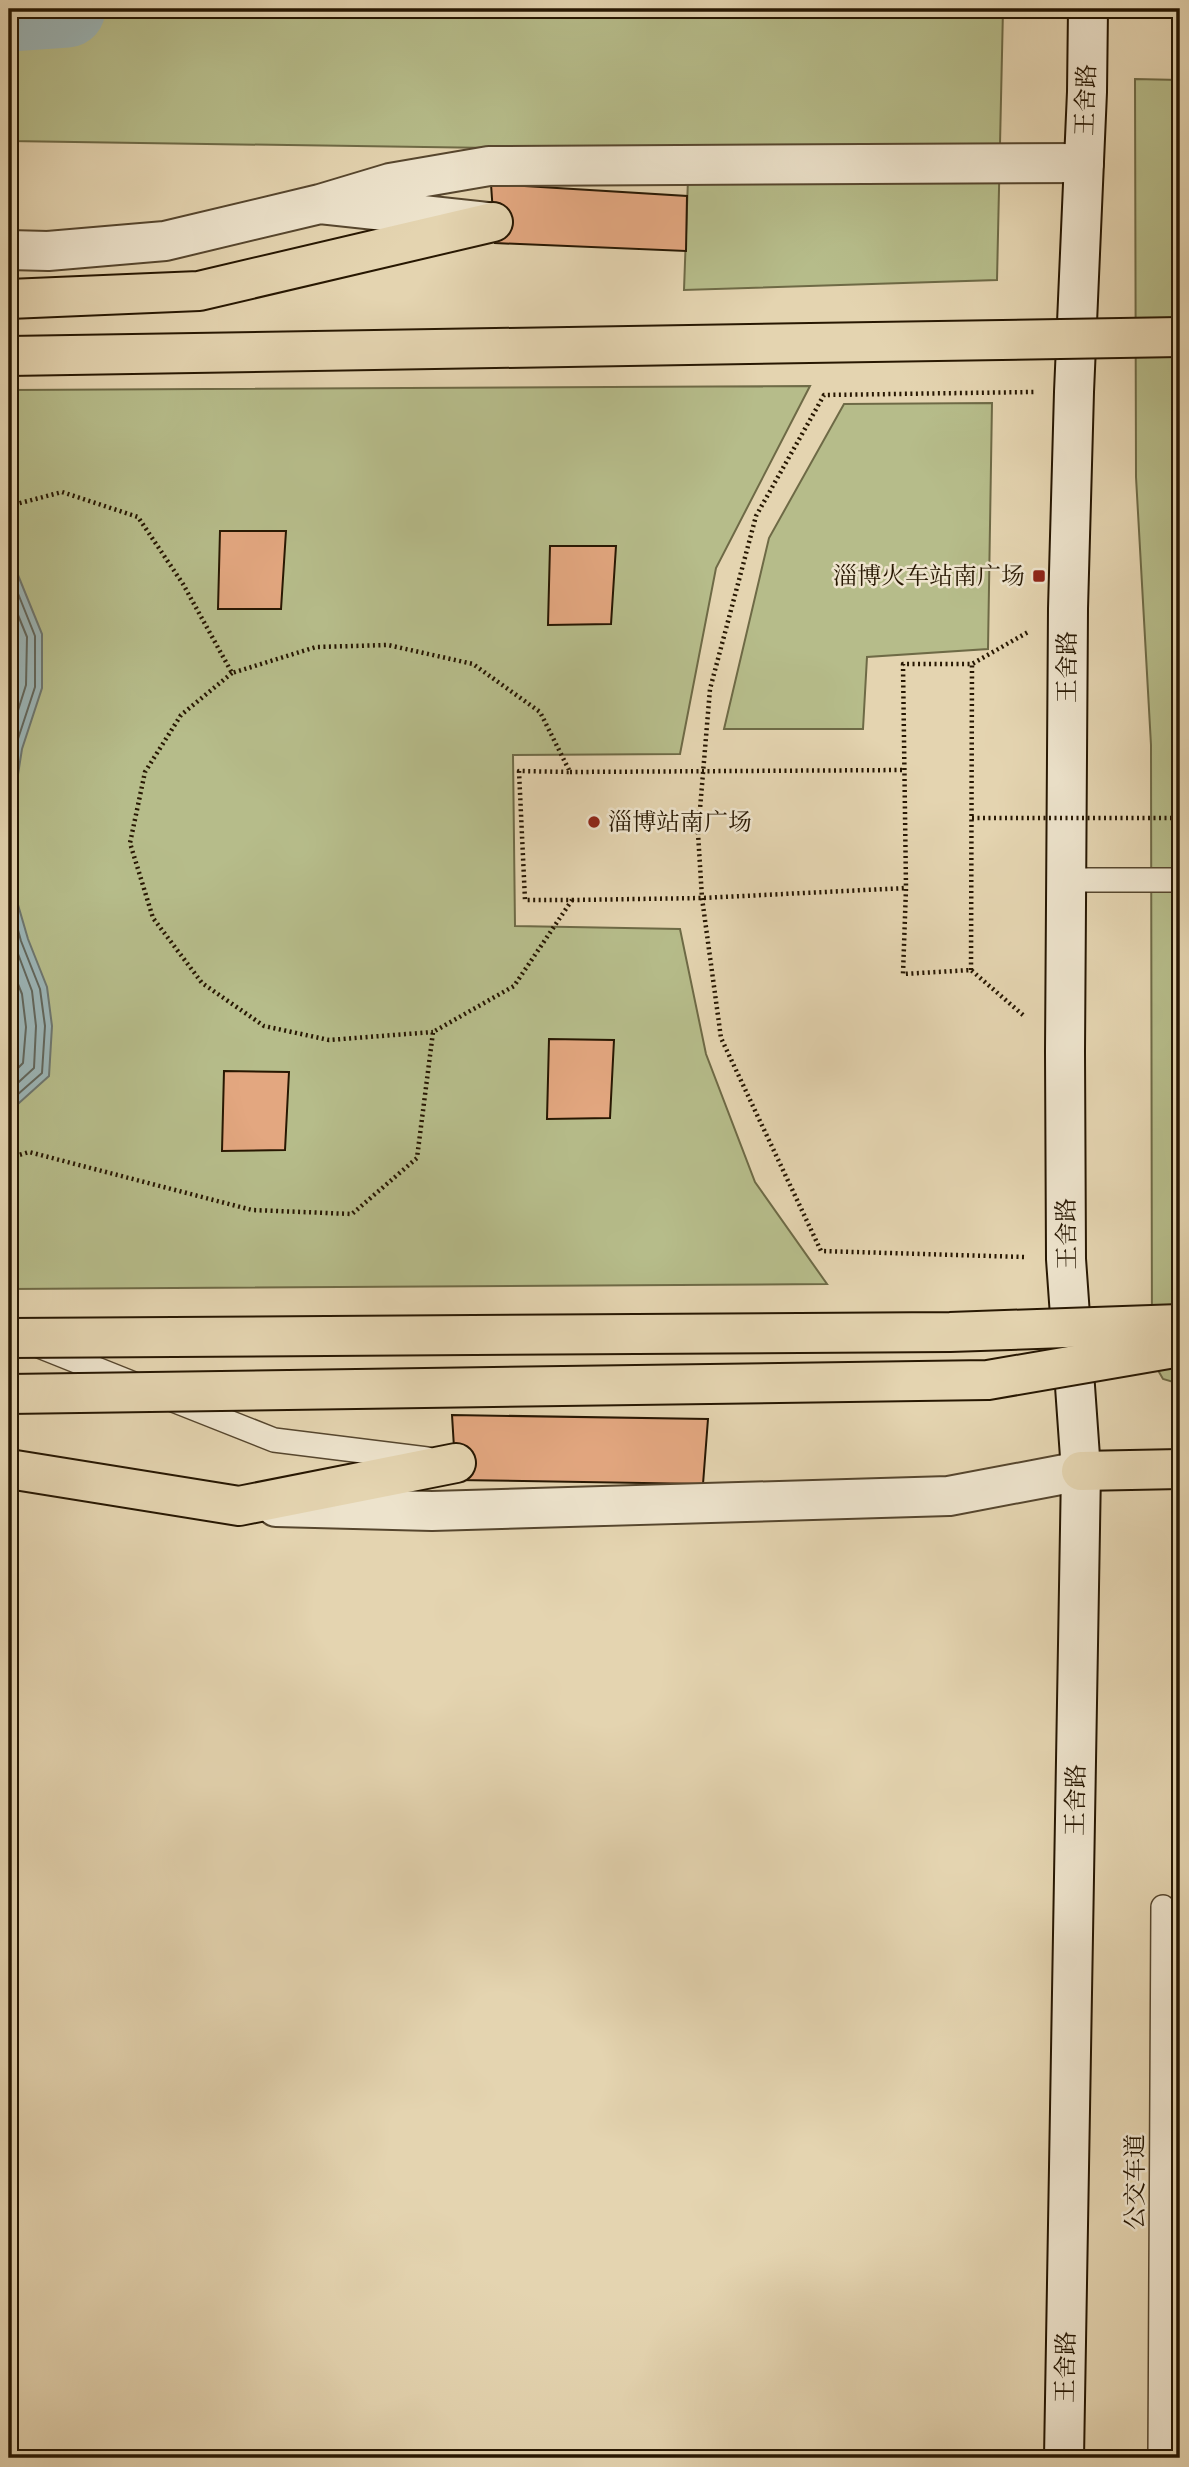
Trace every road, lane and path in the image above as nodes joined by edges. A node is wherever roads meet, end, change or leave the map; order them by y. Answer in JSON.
{"nodes":[{"id":1,"x":1088,"y":9,"type":"edge"},
{"id":2,"x":1084,"y":163,"type":"junction"},
{"id":3,"x":320,"y":204,"type":"junction"},
{"id":4,"x":9,"y":250,"type":"edge"},
{"id":5,"x":9,"y":299,"type":"edge"},
{"id":6,"x":1180,"y":337,"type":"edge"},
{"id":7,"x":9,"y":356,"type":"edge"},
{"id":8,"x":1074,"y":391,"type":"junction"},
{"id":9,"x":9,"y":506,"type":"edge"},
{"id":10,"x":1068,"y":609,"type":"junction"},
{"id":11,"x":972,"y":664,"type":"junction"},
{"id":12,"x":232,"y":673,"type":"junction"},
{"id":13,"x":703,"y":770,"type":"junction"},
{"id":14,"x":905,"y":770,"type":"junction"},
{"id":15,"x":570,"y":772,"type":"junction"},
{"id":16,"x":972,"y":818,"type":"junction"},
{"id":17,"x":1180,"y":818,"type":"edge"},
{"id":18,"x":1066,"y":880,"type":"junction"},
{"id":19,"x":1180,"y":880,"type":"edge"},
{"id":20,"x":906,"y":888,"type":"junction"},
{"id":21,"x":702,"y":898,"type":"junction"},
{"id":22,"x":572,"y":900,"type":"junction"},
{"id":23,"x":971,"y":970,"type":"junction"},
{"id":24,"x":433,"y":1032,"type":"junction"},
{"id":25,"x":1065,"y":1052,"type":"junction"},
{"id":26,"x":9,"y":1158,"type":"edge"},
{"id":27,"x":1066,"y":1259,"type":"junction"},
{"id":28,"x":1180,"y":1324,"type":"edge"},
{"id":29,"x":15,"y":1338,"type":"edge"},
{"id":30,"x":1180,"y":1347,"type":"edge"},
{"id":31,"x":9,"y":1394,"type":"edge"},
{"id":32,"x":456,"y":1463,"type":"joint"},
{"id":33,"x":9,"y":1469,"type":"edge"},
{"id":34,"x":1180,"y":1469,"type":"edge"},
{"id":35,"x":1081,"y":1471,"type":"junction"},
{"id":36,"x":239,"y":1506,"type":"junction"},
{"id":37,"x":1163,"y":1907,"type":"dead end"},
{"id":38,"x":1064,"y":2458,"type":"edge"},
{"id":39,"x":1160,"y":2458,"type":"edge"}],
"edges":[{"from":1,"to":2,"type":"main road","name":"王舍路"},
{"from":2,"to":3,"type":"main road"},
{"from":2,"to":8,"type":"main road","name":"王舍路"},
{"from":3,"to":4,"type":"main road"},
{"from":3,"to":5,"type":"main road"},
{"from":6,"to":7,"type":"main road","bridge":true},
{"from":8,"to":10,"type":"main road","name":"王舍路"},
{"from":8,"to":13,"type":"path"},
{"from":9,"to":12,"type":"path"},
{"from":10,"to":11,"type":"path"},
{"from":10,"to":18,"type":"main road","name":"王舍路"},
{"from":11,"to":14,"type":"path"},
{"from":11,"to":16,"type":"path"},
{"from":12,"to":15,"type":"path"},
{"from":12,"to":24,"type":"path"},
{"from":13,"to":14,"type":"path"},
{"from":13,"to":15,"type":"path"},
{"from":13,"to":21,"type":"path"},
{"from":14,"to":20,"type":"path"},
{"from":15,"to":22,"type":"path"},
{"from":16,"to":17,"type":"path","bridge":true},
{"from":16,"to":23,"type":"path"},
{"from":18,"to":19,"type":"lane"},
{"from":18,"to":25,"type":"main road","name":"王舍路"},
{"from":20,"to":21,"type":"path"},
{"from":20,"to":23,"type":"path"},
{"from":21,"to":22,"type":"path"},
{"from":21,"to":27,"type":"path"},
{"from":22,"to":24,"type":"path"},
{"from":23,"to":25,"type":"path"},
{"from":24,"to":26,"type":"path"},
{"from":25,"to":27,"type":"main road","name":"王舍路"},
{"from":27,"to":35,"type":"main road","name":"王舍路"},
{"from":28,"to":29,"type":"main road","bridge":true},
{"from":29,"to":32,"type":"lane","bridge":true},
{"from":30,"to":31,"type":"main road","bridge":true},
{"from":32,"to":36,"type":"main road"},
{"from":33,"to":36,"type":"main road"},
{"from":34,"to":35,"type":"main road"},
{"from":35,"to":36,"type":"main road"},
{"from":35,"to":38,"type":"main road","name":"王舍路"},
{"from":37,"to":39,"type":"lane","name":"公交车道"}]}
